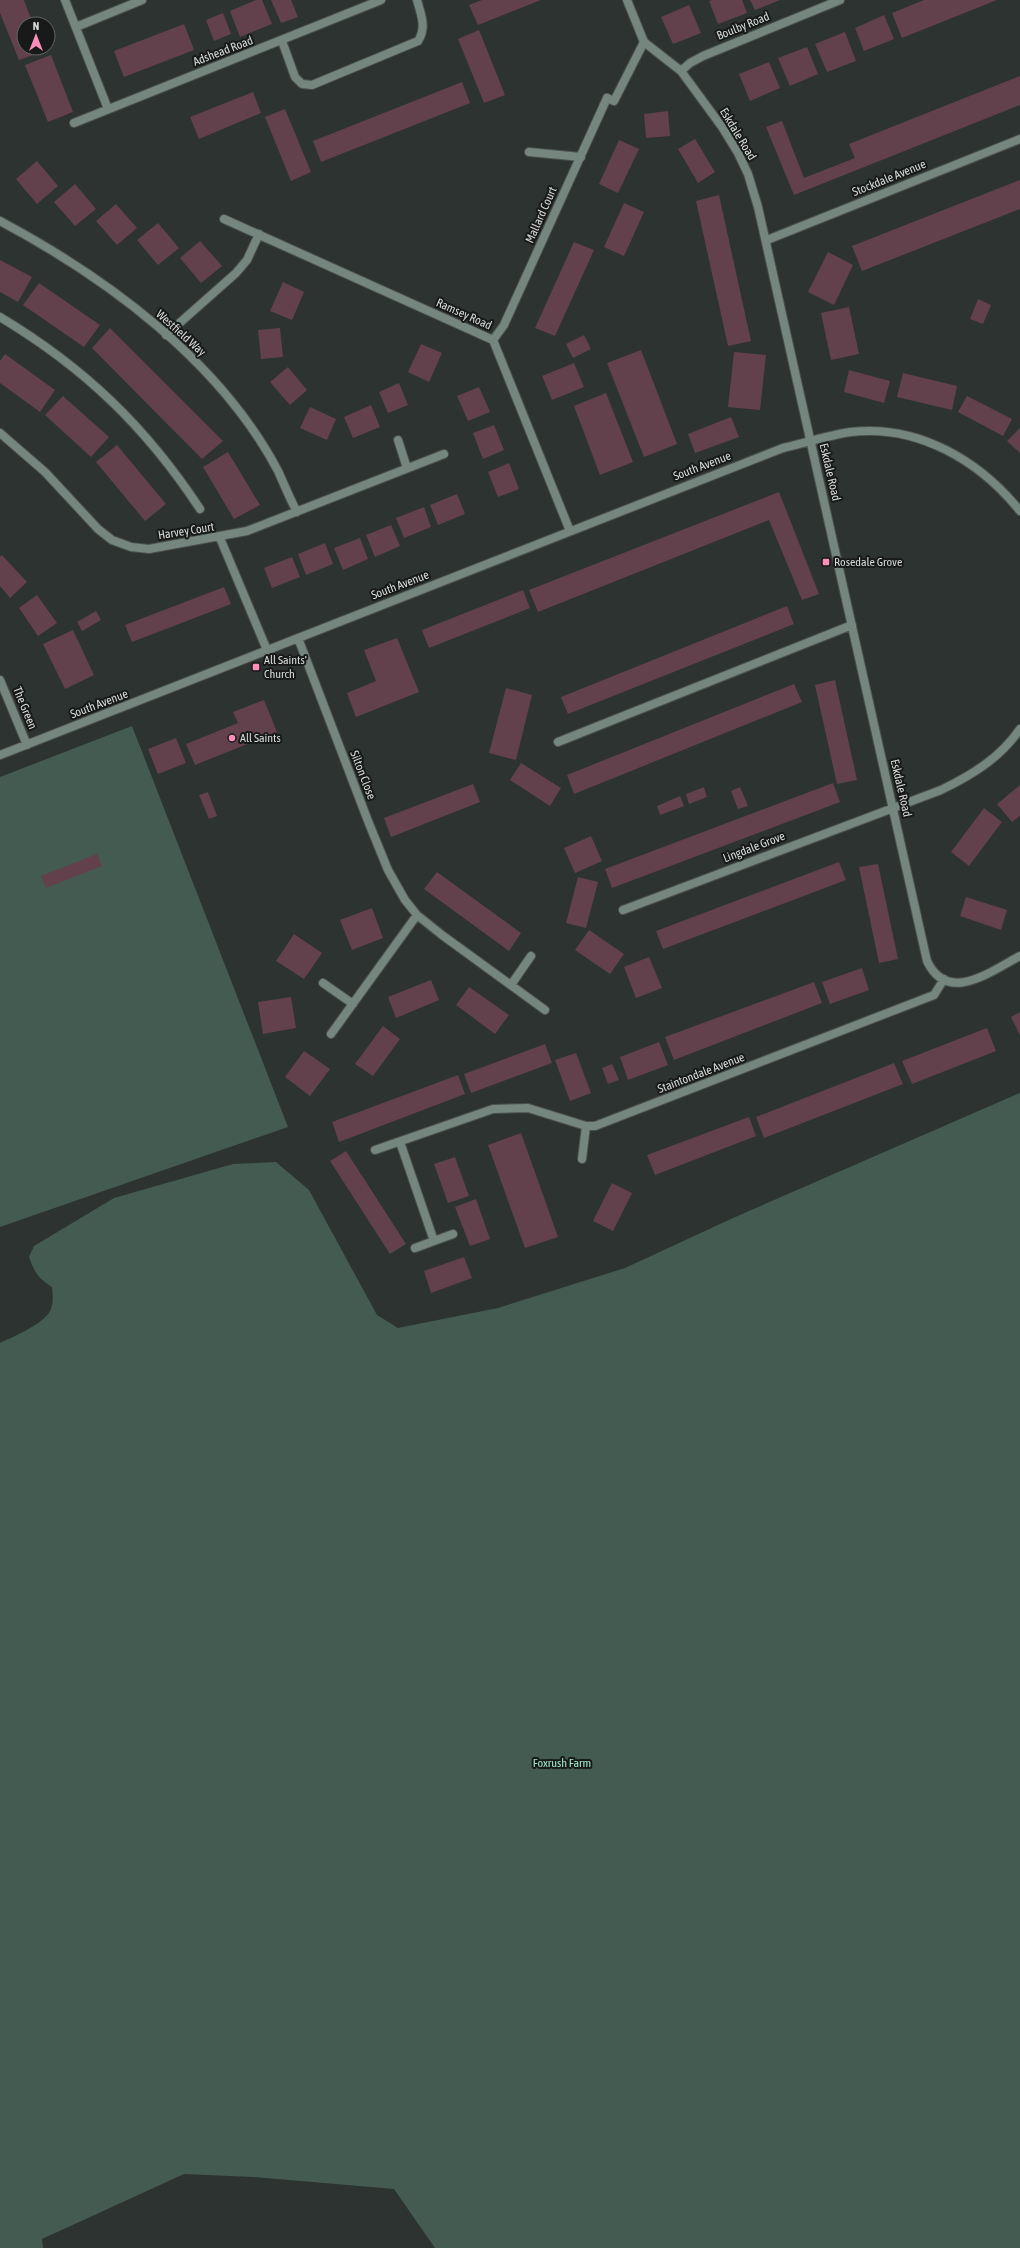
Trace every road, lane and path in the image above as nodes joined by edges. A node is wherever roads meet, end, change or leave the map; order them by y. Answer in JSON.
{"nodes":[{"id":1,"x":65,"y":0,"type":"edge"},
{"id":2,"x":142,"y":0,"type":"edge"},
{"id":3,"x":381,"y":0,"type":"edge"},
{"id":4,"x":417,"y":0,"type":"edge"},
{"id":5,"x":627,"y":0,"type":"edge"},
{"id":6,"x":840,"y":0,"type":"edge"},
{"id":7,"x":76,"y":27,"type":"junction"},
{"id":8,"x":282,"y":41,"type":"junction"},
{"id":9,"x":644,"y":42,"type":"junction"},
{"id":10,"x":681,"y":70,"type":"junction"},
{"id":11,"x":108,"y":109,"type":"junction"},
{"id":12,"x":74,"y":123,"type":"dead end"},
{"id":13,"x":1020,"y":139,"type":"edge"},
{"id":14,"x":529,"y":152,"type":"dead end"},
{"id":15,"x":581,"y":157,"type":"junction"},
{"id":16,"x":224,"y":219,"type":"dead end"},
{"id":17,"x":0,"y":221,"type":"edge"},
{"id":18,"x":259,"y":234,"type":"junction"},
{"id":19,"x":767,"y":240,"type":"junction"},
{"id":20,"x":0,"y":317,"type":"edge"},
{"id":21,"x":166,"y":335,"type":"junction"},
{"id":22,"x":493,"y":340,"type":"junction"},
{"id":23,"x":0,"y":433,"type":"edge"},
{"id":24,"x":398,"y":440,"type":"dead end"},
{"id":25,"x":811,"y":442,"type":"junction"},
{"id":26,"x":444,"y":454,"type":"dead end"},
{"id":27,"x":407,"y":468,"type":"junction"},
{"id":28,"x":200,"y":509,"type":"dead end"},
{"id":29,"x":1020,"y":511,"type":"edge"},
{"id":30,"x":297,"y":512,"type":"junction"},
{"id":31,"x":570,"y":531,"type":"junction"},
{"id":32,"x":220,"y":538,"type":"junction"},
{"id":33,"x":852,"y":625,"type":"junction"},
{"id":34,"x":298,"y":638,"type":"junction"},
{"id":35,"x":267,"y":650,"type":"junction"},
{"id":36,"x":0,"y":680,"type":"edge"},
{"id":37,"x":1020,"y":729,"type":"edge"},
{"id":38,"x":558,"y":742,"type":"dead end"},
{"id":39,"x":27,"y":745,"type":"junction"},
{"id":40,"x":0,"y":755,"type":"edge"},
{"id":41,"x":892,"y":807,"type":"junction"},
{"id":42,"x":624,"y":910,"type":"dead end"},
{"id":43,"x":417,"y":915,"type":"junction"},
{"id":44,"x":532,"y":956,"type":"dead end"},
{"id":45,"x":1020,"y":956,"type":"edge"},
{"id":46,"x":944,"y":980,"type":"junction"},
{"id":47,"x":323,"y":983,"type":"dead end"},
{"id":48,"x":511,"y":985,"type":"junction"},
{"id":49,"x":352,"y":1004,"type":"junction"},
{"id":50,"x":545,"y":1010,"type":"dead end"},
{"id":51,"x":331,"y":1034,"type":"dead end"},
{"id":52,"x":586,"y":1126,"type":"junction"},
{"id":53,"x":400,"y":1142,"type":"junction"},
{"id":54,"x":375,"y":1150,"type":"dead end"},
{"id":55,"x":582,"y":1159,"type":"dead end"},
{"id":56,"x":453,"y":1234,"type":"dead end"},
{"id":57,"x":434,"y":1241,"type":"junction"},
{"id":58,"x":415,"y":1248,"type":"dead end"}],
"edges":[{"from":1,"to":7,"type":"street"},
{"from":2,"to":7,"type":"street"},
{"from":3,"to":8,"type":"street","name":"Adshead Road"},
{"from":4,"to":8,"type":"street"},
{"from":5,"to":9,"type":"street"},
{"from":6,"to":10,"type":"street","name":"Boulby Road"},
{"from":7,"to":11,"type":"street"},
{"from":8,"to":11,"type":"street","name":"Adshead Road"},
{"from":9,"to":10,"type":"street","name":"Eskdale Road"},
{"from":9,"to":15,"type":"street","name":"Mallard Court"},
{"from":10,"to":19,"type":"street","name":"Eskdale Road"},
{"from":11,"to":12,"type":"street","name":"Adshead Road"},
{"from":13,"to":19,"type":"street","name":"Stockdale Avenue"},
{"from":14,"to":15,"type":"street"},
{"from":15,"to":22,"type":"street","name":"Mallard Court"},
{"from":16,"to":18,"type":"street","name":"Ramsey Road"},
{"from":17,"to":21,"type":"street","name":"Westfield Way"},
{"from":18,"to":21,"type":"street"},
{"from":18,"to":22,"type":"street","name":"Ramsey Road"},
{"from":19,"to":25,"type":"street","name":"Eskdale Road"},
{"from":20,"to":28,"type":"street"},
{"from":21,"to":30,"type":"street","name":"Westfield Way"},
{"from":22,"to":31,"type":"street","name":"Ramsey Road"},
{"from":23,"to":32,"type":"street","name":"Harvey Court"},
{"from":24,"to":27,"type":"street"},
{"from":25,"to":29,"type":"street","name":"South Avenue"},
{"from":25,"to":31,"type":"street","name":"South Avenue"},
{"from":25,"to":33,"type":"street","name":"Eskdale Road"},
{"from":26,"to":27,"type":"street","name":"Harvey Court"},
{"from":27,"to":30,"type":"street","name":"Harvey Court"},
{"from":30,"to":32,"type":"street","name":"Harvey Court"},
{"from":31,"to":34,"type":"street","name":"South Avenue"},
{"from":32,"to":35,"type":"street"},
{"from":33,"to":38,"type":"street"},
{"from":33,"to":41,"type":"street","name":"Eskdale Road"},
{"from":34,"to":35,"type":"street","name":"South Avenue"},
{"from":34,"to":43,"type":"street","name":"Silton Close"},
{"from":35,"to":39,"type":"street","name":"South Avenue"},
{"from":36,"to":39,"type":"street","name":"The Green"},
{"from":37,"to":41,"type":"street","name":"Lingdale Grove"},
{"from":39,"to":40,"type":"street","name":"South Avenue"},
{"from":41,"to":42,"type":"street","name":"Lingdale Grove"},
{"from":41,"to":46,"type":"street","name":"Eskdale Road"},
{"from":43,"to":48,"type":"street","name":"Silton Close"},
{"from":43,"to":49,"type":"street"},
{"from":44,"to":48,"type":"street"},
{"from":45,"to":46,"type":"street"},
{"from":46,"to":52,"type":"street","name":"Staintondale Avenue"},
{"from":47,"to":49,"type":"street"},
{"from":48,"to":50,"type":"street","name":"Silton Close"},
{"from":49,"to":51,"type":"street"},
{"from":52,"to":53,"type":"street","name":"Staintondale Avenue"},
{"from":52,"to":55,"type":"street"},
{"from":53,"to":54,"type":"street","name":"Staintondale Avenue"},
{"from":53,"to":57,"type":"street"},
{"from":56,"to":57,"type":"street"},
{"from":57,"to":58,"type":"street"}]}
